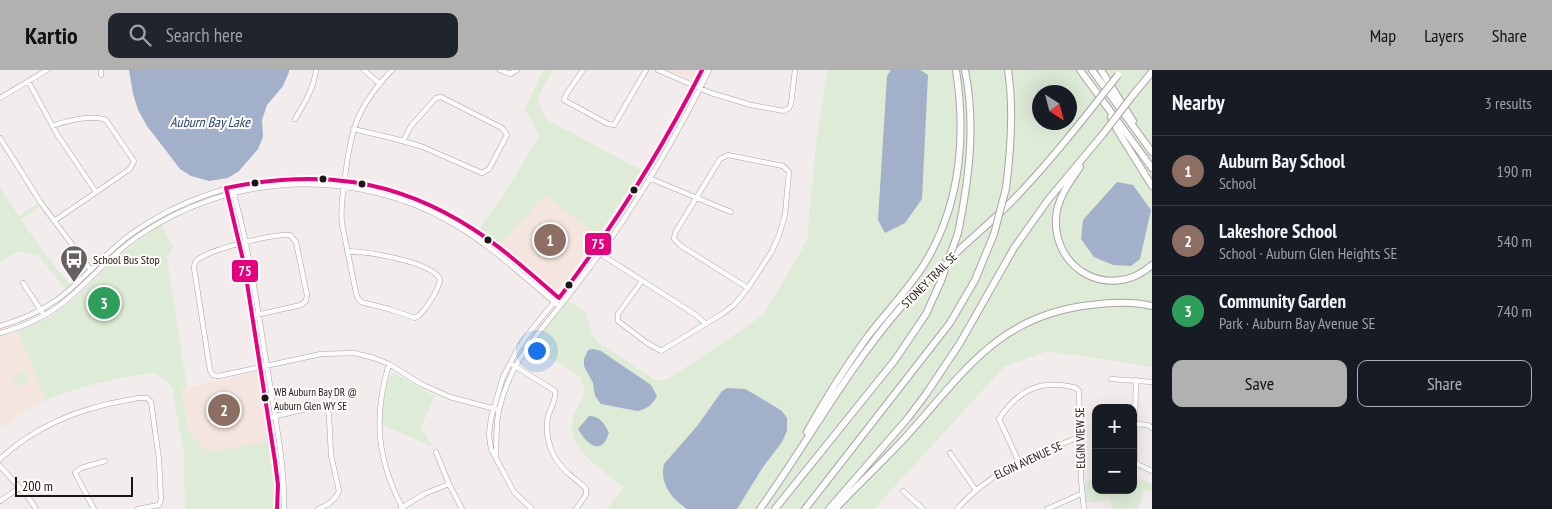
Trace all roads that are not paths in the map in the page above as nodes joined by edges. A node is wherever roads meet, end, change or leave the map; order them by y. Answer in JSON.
{"nodes":[{"id":1,"x":47,"y":70,"type":"edge"},
{"id":2,"x":316,"y":70,"type":"edge"},
{"id":3,"x":364,"y":70,"type":"edge"},
{"id":4,"x":392,"y":70,"type":"edge"},
{"id":5,"x":500,"y":70,"type":"edge"},
{"id":6,"x":517,"y":70,"type":"edge"},
{"id":7,"x":583,"y":70,"type":"edge"},
{"id":8,"x":646,"y":70,"type":"edge"},
{"id":9,"x":658,"y":70,"type":"edge"},
{"id":10,"x":702,"y":70,"type":"edge"},
{"id":11,"x":709,"y":70,"type":"edge"},
{"id":12,"x":794,"y":70,"type":"edge"},
{"id":13,"x":956,"y":70,"type":"edge"},
{"id":14,"x":964,"y":70,"type":"edge"},
{"id":15,"x":1008,"y":70,"type":"edge"},
{"id":16,"x":1080,"y":70,"type":"edge"},
{"id":17,"x":1092,"y":70,"type":"edge"},
{"id":18,"x":1101,"y":70,"type":"edge"},
{"id":19,"x":1120,"y":72,"type":"edge"},
{"id":20,"x":1152,"y":72,"type":"edge"},
{"id":21,"x":28,"y":81,"type":"junction"},
{"id":22,"x":380,"y":84,"type":"junction"},
{"id":23,"x":694,"y":86,"type":"junction"},
{"id":24,"x":700,"y":88,"type":"junction"},
{"id":25,"x":0,"y":98,"type":"edge"},
{"id":26,"x":1105,"y":105,"type":"junction"},
{"id":27,"x":295,"y":119,"type":"dead end"},
{"id":28,"x":52,"y":126,"type":"junction"},
{"id":29,"x":353,"y":129,"type":"junction"},
{"id":30,"x":1102,"y":135,"type":"junction"},
{"id":31,"x":0,"y":138,"type":"edge"},
{"id":32,"x":1143,"y":140,"type":"junction"},
{"id":33,"x":403,"y":141,"type":"junction"},
{"id":34,"x":1152,"y":152,"type":"edge"},
{"id":35,"x":1152,"y":168,"type":"edge"},
{"id":36,"x":644,"y":176,"type":"junction"},
{"id":37,"x":650,"y":178,"type":"junction"},
{"id":38,"x":344,"y":180,"type":"junction"},
{"id":39,"x":344,"y":186,"type":"junction"},
{"id":40,"x":1152,"y":186,"type":"edge"},
{"id":41,"x":232,"y":187,"type":"junction"},
{"id":42,"x":226,"y":188,"type":"junction"},
{"id":43,"x":96,"y":192,"type":"junction"},
{"id":44,"x":234,"y":193,"type":"junction"},
{"id":45,"x":228,"y":194,"type":"junction"},
{"id":46,"x":697,"y":198,"type":"junction"},
{"id":47,"x":731,"y":212,"type":"dead end"},
{"id":48,"x":54,"y":221,"type":"junction"},
{"id":49,"x":246,"y":242,"type":"junction"},
{"id":50,"x":240,"y":244,"type":"junction"},
{"id":51,"x":594,"y":250,"type":"junction"},
{"id":52,"x":348,"y":251,"type":"junction"},
{"id":53,"x":600,"y":254,"type":"junction"},
{"id":54,"x":1152,"y":265,"type":"edge"},
{"id":55,"x":92,"y":271,"type":"junction"},
{"id":56,"x":642,"y":281,"type":"junction"},
{"id":57,"x":23,"y":283,"type":"dead end"},
{"id":58,"x":748,"y":288,"type":"junction"},
{"id":59,"x":558,"y":298,"type":"junction"},
{"id":60,"x":555,"y":302,"type":"junction"},
{"id":61,"x":563,"y":302,"type":"junction"},
{"id":62,"x":559,"y":306,"type":"junction"},
{"id":63,"x":1152,"y":306,"type":"edge"},
{"id":64,"x":40,"y":310,"type":"junction"},
{"id":65,"x":258,"y":314,"type":"junction"},
{"id":66,"x":44,"y":315,"type":"junction"},
{"id":67,"x":252,"y":316,"type":"junction"},
{"id":68,"x":706,"y":324,"type":"junction"},
{"id":69,"x":0,"y":326,"type":"edge"},
{"id":70,"x":0,"y":333,"type":"edge"},
{"id":71,"x":510,"y":363,"type":"junction"},
{"id":72,"x":389,"y":364,"type":"junction"},
{"id":73,"x":267,"y":365,"type":"junction"},
{"id":74,"x":515,"y":366,"type":"junction"},
{"id":75,"x":260,"y":367,"type":"junction"},
{"id":76,"x":1111,"y":379,"type":"dead end"},
{"id":77,"x":1136,"y":380,"type":"junction"},
{"id":78,"x":1152,"y":382,"type":"edge"},
{"id":79,"x":1135,"y":404,"type":"edge"},
{"id":80,"x":493,"y":409,"type":"junction"},
{"id":81,"x":499,"y":410,"type":"junction"},
{"id":82,"x":275,"y":416,"type":"junction"},
{"id":83,"x":268,"y":417,"type":"junction"},
{"id":84,"x":1137,"y":424,"type":"edge"},
{"id":85,"x":1152,"y":428,"type":"edge"},
{"id":86,"x":1080,"y":437,"type":"junction"},
{"id":87,"x":436,"y":452,"type":"dead end"},
{"id":88,"x":950,"y":453,"type":"dead end"},
{"id":89,"x":794,"y":458,"type":"junction"},
{"id":90,"x":0,"y":459,"type":"edge"},
{"id":91,"x":496,"y":459,"type":"junction"},
{"id":92,"x":105,"y":461,"type":"dead end"},
{"id":93,"x":1019,"y":462,"type":"junction"},
{"id":94,"x":1137,"y":465,"type":"edge"},
{"id":95,"x":0,"y":466,"type":"edge"},
{"id":96,"x":1152,"y":471,"type":"edge"},
{"id":97,"x":449,"y":484,"type":"junction"},
{"id":98,"x":19,"y":488,"type":"junction"},
{"id":99,"x":976,"y":489,"type":"junction"},
{"id":100,"x":903,"y":491,"type":"dead end"},
{"id":101,"x":1081,"y":494,"type":"junction"},
{"id":102,"x":0,"y":501,"type":"edge"},
{"id":103,"x":401,"y":508,"type":"edge"},
{"id":104,"x":36,"y":509,"type":"edge"},
{"id":105,"x":94,"y":509,"type":"edge"},
{"id":106,"x":138,"y":509,"type":"edge"},
{"id":107,"x":278,"y":509,"type":"edge"},
{"id":108,"x":284,"y":509,"type":"edge"},
{"id":109,"x":318,"y":509,"type":"edge"},
{"id":110,"x":462,"y":509,"type":"edge"},
{"id":111,"x":532,"y":509,"type":"edge"},
{"id":112,"x":576,"y":509,"type":"edge"},
{"id":113,"x":760,"y":509,"type":"edge"},
{"id":114,"x":774,"y":509,"type":"edge"},
{"id":115,"x":805,"y":509,"type":"edge"},
{"id":116,"x":829,"y":509,"type":"edge"},
{"id":117,"x":835,"y":509,"type":"edge"},
{"id":118,"x":923,"y":509,"type":"edge"},
{"id":119,"x":957,"y":509,"type":"edge"},
{"id":120,"x":1047,"y":509,"type":"edge"},
{"id":121,"x":1084,"y":509,"type":"edge"}],
"edges":[{"from":1,"to":21,"type":"street"},
{"from":2,"to":27,"type":"street"},
{"from":3,"to":22,"type":"street"},
{"from":4,"to":22,"type":"street"},
{"from":5,"to":6,"type":"street"},
{"from":7,"to":8,"type":"street"},
{"from":9,"to":23,"type":"street"},
{"from":10,"to":23,"type":"street"},
{"from":11,"to":24,"type":"street"},
{"from":12,"to":24,"type":"street"},
{"from":13,"to":89,"type":"highway"},
{"from":14,"to":114,"type":"highway","bridge":true},
{"from":15,"to":115,"type":"highway","bridge":true},
{"from":16,"to":26,"type":"highway"},
{"from":17,"to":32,"type":"highway"},
{"from":18,"to":32,"type":"highway"},
{"from":19,"to":89,"type":"highway","name":"STONEY TRAIL SE","bridge":true},
{"from":20,"to":30,"type":"highway","bridge":true},
{"from":21,"to":25,"type":"street"},
{"from":21,"to":28,"type":"street"},
{"from":22,"to":29,"type":"street"},
{"from":23,"to":24,"type":"street"},
{"from":23,"to":36,"type":"street"},
{"from":24,"to":37,"type":"street"},
{"from":26,"to":35,"type":"highway"},
{"from":26,"to":40,"type":"highway"},
{"from":28,"to":43,"type":"street"},
{"from":28,"to":43,"type":"street"},
{"from":29,"to":33,"type":"street"},
{"from":29,"to":38,"type":"street"},
{"from":30,"to":54,"type":"highway"},
{"from":30,"to":116,"type":"highway"},
{"from":31,"to":48,"type":"street"},
{"from":32,"to":34,"type":"highway"},
{"from":33,"to":33,"type":"street"},
{"from":36,"to":37,"type":"street"},
{"from":36,"to":51,"type":"street"},
{"from":37,"to":46,"type":"street"},
{"from":37,"to":53,"type":"street"},
{"from":38,"to":39,"type":"street"},
{"from":38,"to":41,"type":"street"},
{"from":38,"to":59,"type":"street"},
{"from":39,"to":44,"type":"street"},
{"from":39,"to":52,"type":"street"},
{"from":39,"to":60,"type":"street"},
{"from":41,"to":42,"type":"street"},
{"from":41,"to":44,"type":"street"},
{"from":42,"to":45,"type":"street"},
{"from":42,"to":55,"type":"street"},
{"from":43,"to":48,"type":"street"},
{"from":44,"to":45,"type":"street"},
{"from":44,"to":49,"type":"street"},
{"from":45,"to":50,"type":"street"},
{"from":45,"to":55,"type":"street"},
{"from":46,"to":47,"type":"street"},
{"from":46,"to":58,"type":"street"},
{"from":46,"to":58,"type":"street"},
{"from":48,"to":55,"type":"street"},
{"from":49,"to":50,"type":"street"},
{"from":49,"to":65,"type":"street"},
{"from":49,"to":65,"type":"street"},
{"from":50,"to":67,"type":"street"},
{"from":50,"to":75,"type":"street"},
{"from":51,"to":53,"type":"street"},
{"from":51,"to":59,"type":"street"},
{"from":52,"to":52,"type":"street"},
{"from":53,"to":56,"type":"street"},
{"from":53,"to":61,"type":"street"},
{"from":55,"to":64,"type":"street"},
{"from":55,"to":66,"type":"street"},
{"from":56,"to":68,"type":"street"},
{"from":56,"to":68,"type":"street"},
{"from":57,"to":64,"type":"street"},
{"from":58,"to":68,"type":"street"},
{"from":59,"to":60,"type":"street"},
{"from":59,"to":61,"type":"street"},
{"from":60,"to":62,"type":"street"},
{"from":60,"to":71,"type":"street"},
{"from":61,"to":62,"type":"street"},
{"from":62,"to":74,"type":"street"},
{"from":63,"to":117,"type":"highway"},
{"from":64,"to":66,"type":"street"},
{"from":64,"to":69,"type":"street"},
{"from":65,"to":67,"type":"street"},
{"from":65,"to":73,"type":"street"},
{"from":66,"to":70,"type":"street"},
{"from":67,"to":75,"type":"street"},
{"from":71,"to":74,"type":"street"},
{"from":71,"to":80,"type":"street"},
{"from":72,"to":73,"type":"street"},
{"from":72,"to":80,"type":"street"},
{"from":72,"to":103,"type":"street"},
{"from":73,"to":75,"type":"street"},
{"from":73,"to":82,"type":"street"},
{"from":74,"to":81,"type":"street"},
{"from":74,"to":112,"type":"street"},
{"from":75,"to":83,"type":"street"},
{"from":76,"to":77,"type":"street"},
{"from":77,"to":78,"type":"street"},
{"from":77,"to":79,"type":"street"},
{"from":80,"to":81,"type":"street"},
{"from":80,"to":91,"type":"street"},
{"from":81,"to":91,"type":"street"},
{"from":82,"to":83,"type":"street"},
{"from":82,"to":108,"type":"street"},
{"from":82,"to":109,"type":"street"},
{"from":83,"to":107,"type":"street"},
{"from":84,"to":85,"type":"street"},
{"from":86,"to":93,"type":"street","name":"ELGIN AVENUE SE"},
{"from":86,"to":93,"type":"street","name":"ELGIN VIEW SE"},
{"from":86,"to":101,"type":"street","name":"ELGIN VIEW SE"},
{"from":87,"to":97,"type":"street"},
{"from":88,"to":99,"type":"street"},
{"from":89,"to":113,"type":"highway","name":"STONEY TRAIL SE"},
{"from":90,"to":106,"type":"street"},
{"from":91,"to":111,"type":"street"},
{"from":92,"to":105,"type":"street"},
{"from":93,"to":99,"type":"street","name":"ELGIN AVENUE SE"},
{"from":94,"to":96,"type":"street"},
{"from":95,"to":98,"type":"street"},
{"from":97,"to":103,"type":"street"},
{"from":97,"to":110,"type":"street"},
{"from":98,"to":102,"type":"street"},
{"from":98,"to":104,"type":"street"},
{"from":99,"to":119,"type":"street","name":"ELGIN AVENUE SE"},
{"from":100,"to":118,"type":"street"},
{"from":101,"to":120,"type":"street"},
{"from":101,"to":121,"type":"street","name":"ELGIN VIEW SE"}]}
